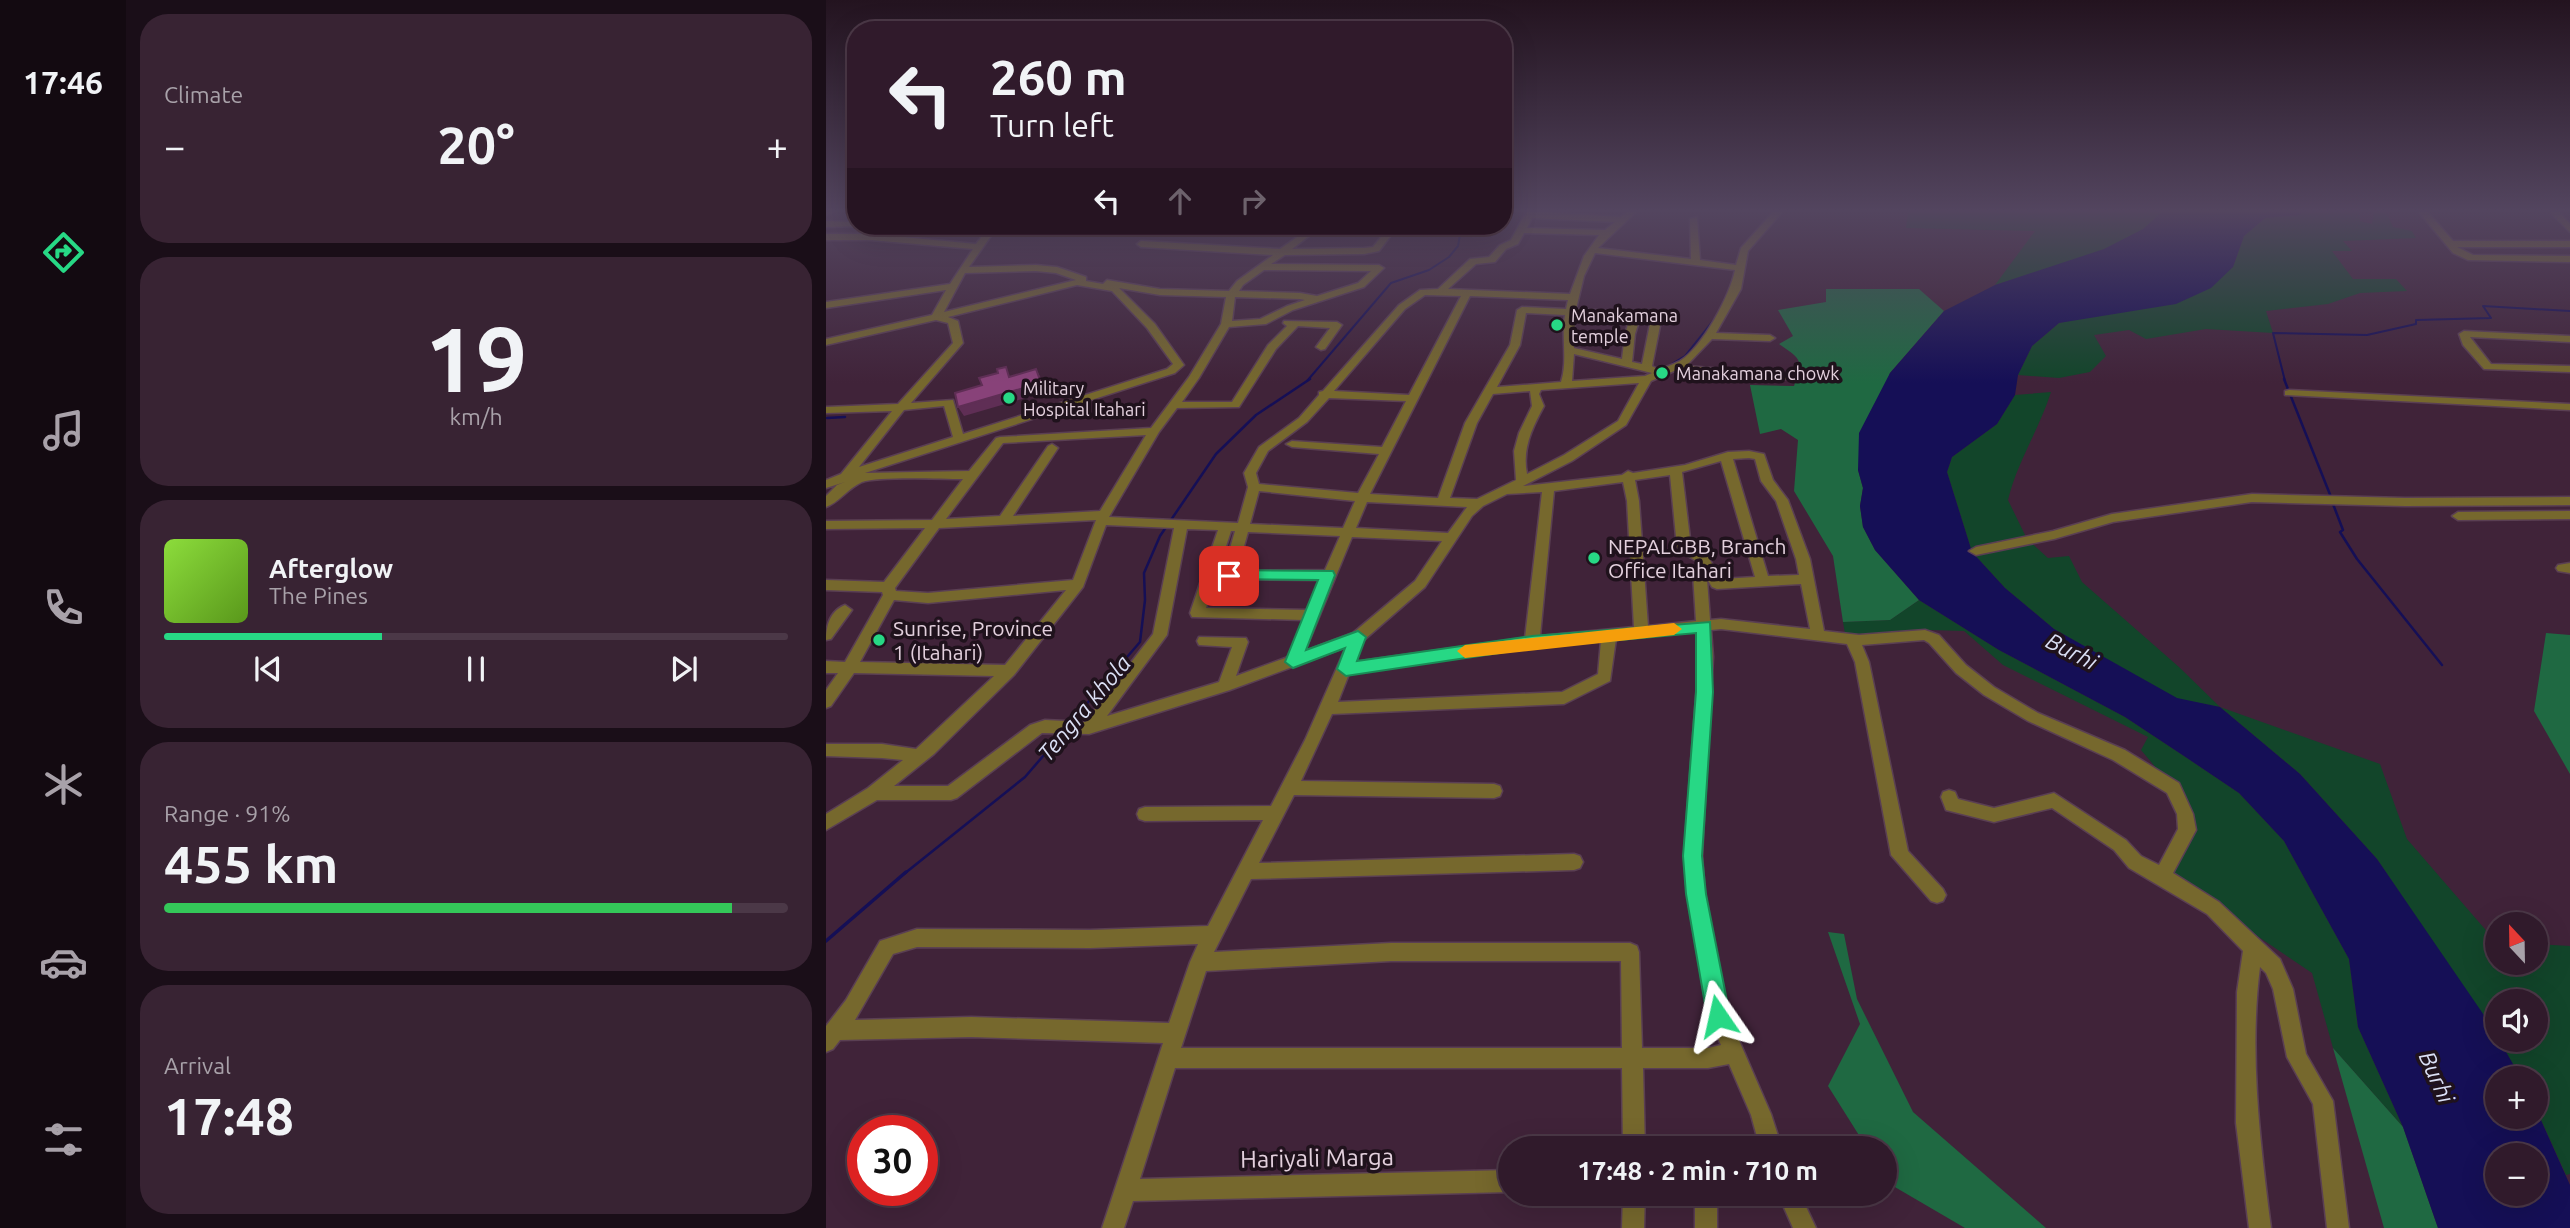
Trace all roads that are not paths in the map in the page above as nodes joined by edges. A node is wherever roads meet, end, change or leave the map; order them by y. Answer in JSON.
{"nodes":[{"id":1,"x":1025,"y":268,"type":"edge"},
{"id":2,"x":1038,"y":268,"type":"edge"},
{"id":3,"x":1258,"y":268,"type":"edge"},
{"id":4,"x":1379,"y":268,"type":"edge"},
{"id":5,"x":1463,"y":268,"type":"edge"},
{"id":6,"x":1585,"y":268,"type":"edge"},
{"id":7,"x":1742,"y":268,"type":"edge"},
{"id":8,"x":962,"y":270,"type":"joint"},
{"id":9,"x":952,"y":286,"type":"junction"},
{"id":10,"x":1440,"y":292,"type":"junction"},
{"id":11,"x":1467,"y":293,"type":"junction"},
{"id":12,"x":1231,"y":295,"type":"junction"},
{"id":13,"x":1575,"y":297,"type":"junction"},
{"id":14,"x":1317,"y":299,"type":"junction"},
{"id":15,"x":826,"y":305,"type":"edge"},
{"id":16,"x":1569,"y":311,"type":"junction"},
{"id":17,"x":1636,"y":316,"type":"junction"},
{"id":18,"x":936,"y":317,"type":"junction"},
{"id":19,"x":1262,"y":322,"type":"junction"},
{"id":20,"x":1296,"y":323,"type":"junction"},
{"id":21,"x":1226,"y":324,"type":"junction"},
{"id":22,"x":1709,"y":336,"type":"junction"},
{"id":23,"x":1770,"y":338,"type":"dead end"},
{"id":24,"x":2570,"y":339,"type":"edge"},
{"id":25,"x":826,"y":342,"type":"edge"},
{"id":26,"x":1321,"y":347,"type":"dead end"},
{"id":27,"x":1571,"y":350,"type":"junction"},
{"id":28,"x":1627,"y":364,"type":"junction"},
{"id":29,"x":2570,"y":369,"type":"edge"},
{"id":30,"x":1668,"y":371,"type":"junction"},
{"id":31,"x":1647,"y":374,"type":"junction"},
{"id":32,"x":1796,"y":377,"type":"dead end"},
{"id":33,"x":1566,"y":384,"type":"junction"},
{"id":34,"x":1537,"y":387,"type":"junction"},
{"id":35,"x":1489,"y":391,"type":"junction"},
{"id":36,"x":2289,"y":393,"type":"dead end"},
{"id":37,"x":1323,"y":394,"type":"junction"},
{"id":38,"x":1412,"y":398,"type":"junction"},
{"id":39,"x":1173,"y":405,"type":"junction"},
{"id":40,"x":901,"y":407,"type":"junction"},
{"id":41,"x":2570,"y":407,"type":"edge"},
{"id":42,"x":826,"y":410,"type":"edge"},
{"id":43,"x":1154,"y":431,"type":"junction"},
{"id":44,"x":959,"y":439,"type":"junction"},
{"id":45,"x":1292,"y":444,"type":"dead end"},
{"id":46,"x":1052,"y":449,"type":"dead end"},
{"id":47,"x":1385,"y":450,"type":"junction"},
{"id":48,"x":1727,"y":456,"type":"junction"},
{"id":49,"x":1676,"y":470,"type":"junction"},
{"id":50,"x":972,"y":475,"type":"junction"},
{"id":51,"x":1628,"y":475,"type":"junction"},
{"id":52,"x":849,"y":477,"type":"junction"},
{"id":53,"x":1522,"y":480,"type":"junction"},
{"id":54,"x":826,"y":484,"type":"edge"},
{"id":55,"x":1254,"y":487,"type":"junction"},
{"id":56,"x":1548,"y":490,"type":"junction"},
{"id":57,"x":1500,"y":491,"type":"junction"},
{"id":58,"x":1362,"y":498,"type":"junction"},
{"id":59,"x":1443,"y":501,"type":"junction"},
{"id":60,"x":2570,"y":501,"type":"edge"},
{"id":61,"x":826,"y":503,"type":"edge"},
{"id":62,"x":1479,"y":503,"type":"junction"},
{"id":63,"x":2570,"y":515,"type":"edge"},
{"id":64,"x":2458,"y":516,"type":"dead end"},
{"id":65,"x":1103,"y":518,"type":"junction"},
{"id":66,"x":1003,"y":521,"type":"junction"},
{"id":67,"x":936,"y":524,"type":"junction"},
{"id":68,"x":826,"y":525,"type":"edge"},
{"id":69,"x":1181,"y":525,"type":"junction"},
{"id":70,"x":1226,"y":526,"type":"junction"},
{"id":71,"x":1243,"y":527,"type":"junction"},
{"id":72,"x":1348,"y":531,"type":"junction"},
{"id":73,"x":1452,"y":537,"type":"junction"},
{"id":74,"x":1976,"y":551,"type":"dead end"},
{"id":75,"x":1705,"y":565,"type":"junction"},
{"id":76,"x":1328,"y":575,"type":"junction"},
{"id":77,"x":1808,"y":579,"type":"junction"},
{"id":78,"x":1763,"y":583,"type":"junction"},
{"id":79,"x":1078,"y":584,"type":"junction"},
{"id":80,"x":826,"y":585,"type":"edge"},
{"id":81,"x":889,"y":591,"type":"junction"},
{"id":82,"x":845,"y":610,"type":"dead end"},
{"id":83,"x":1312,"y":615,"type":"junction"},
{"id":84,"x":1704,"y":626,"type":"junction"},
{"id":85,"x":1641,"y":632,"type":"junction"},
{"id":86,"x":826,"y":635,"type":"edge"},
{"id":87,"x":1609,"y":635,"type":"junction"},
{"id":88,"x":1818,"y":635,"type":"junction"},
{"id":89,"x":1358,"y":637,"type":"junction"},
{"id":90,"x":1852,"y":639,"type":"junction"},
{"id":91,"x":1204,"y":641,"type":"dead end"},
{"id":92,"x":1532,"y":642,"type":"junction"},
{"id":93,"x":1293,"y":662,"type":"junction"},
{"id":94,"x":826,"y":667,"type":"edge"},
{"id":95,"x":850,"y":667,"type":"junction"},
{"id":96,"x":1346,"y":669,"type":"junction"},
{"id":97,"x":1009,"y":671,"type":"junction"},
{"id":98,"x":1225,"y":687,"type":"junction"},
{"id":99,"x":826,"y":702,"type":"edge"},
{"id":100,"x":1328,"y":708,"type":"junction"},
{"id":101,"x":1085,"y":727,"type":"junction"},
{"id":102,"x":826,"y":750,"type":"edge"},
{"id":103,"x":918,"y":757,"type":"junction"},
{"id":104,"x":1290,"y":788,"type":"junction"},
{"id":105,"x":1494,"y":791,"type":"dead end"},
{"id":106,"x":873,"y":793,"type":"junction"},
{"id":107,"x":1949,"y":797,"type":"dead end"},
{"id":108,"x":1278,"y":813,"type":"junction"},
{"id":109,"x":1145,"y":814,"type":"dead end"},
{"id":110,"x":826,"y":823,"type":"edge"},
{"id":111,"x":1574,"y":862,"type":"dead end"},
{"id":112,"x":1248,"y":871,"type":"junction"},
{"id":113,"x":2162,"y":876,"type":"junction"},
{"id":114,"x":1937,"y":895,"type":"dead end"},
{"id":115,"x":1212,"y":935,"type":"junction"},
{"id":116,"x":2252,"y":948,"type":"junction"},
{"id":117,"x":1199,"y":962,"type":"junction"},
{"id":118,"x":1174,"y":1033,"type":"junction"},
{"id":119,"x":831,"y":1036,"type":"edge"},
{"id":120,"x":1733,"y":1053,"type":"junction"},
{"id":121,"x":1633,"y":1056,"type":"junction"},
{"id":122,"x":1168,"y":1058,"type":"junction"},
{"id":123,"x":1634,"y":1136,"type":"edge"},
{"id":124,"x":1767,"y":1136,"type":"edge"},
{"id":125,"x":1498,"y":1181,"type":"edge"},
{"id":126,"x":1125,"y":1189,"type":"junction"},
{"id":127,"x":1634,"y":1206,"type":"edge"},
{"id":128,"x":1706,"y":1206,"type":"edge"},
{"id":129,"x":1795,"y":1206,"type":"edge"},
{"id":130,"x":1113,"y":1228,"type":"edge"},
{"id":131,"x":1633,"y":1228,"type":"edge"},
{"id":132,"x":1706,"y":1228,"type":"edge"},
{"id":133,"x":1805,"y":1228,"type":"edge"},
{"id":134,"x":2260,"y":1228,"type":"edge"},
{"id":135,"x":2338,"y":1228,"type":"edge"}],
"edges":[{"from":1,"to":8,"type":"street"},
{"from":2,"to":12,"type":"street"},
{"from":3,"to":12,"type":"street"},
{"from":4,"to":14,"type":"street"},
{"from":5,"to":10,"type":"street"},
{"from":6,"to":13,"type":"street"},
{"from":7,"to":22,"type":"street"},
{"from":8,"to":9,"type":"street"},
{"from":9,"to":15,"type":"street"},
{"from":9,"to":18,"type":"street"},
{"from":10,"to":11,"type":"street"},
{"from":10,"to":37,"type":"street"},
{"from":11,"to":13,"type":"street"},
{"from":11,"to":38,"type":"street"},
{"from":12,"to":14,"type":"street"},
{"from":12,"to":21,"type":"street"},
{"from":13,"to":16,"type":"street"},
{"from":14,"to":19,"type":"street"},
{"from":16,"to":17,"type":"street"},
{"from":16,"to":27,"type":"street"},
{"from":16,"to":35,"type":"street"},
{"from":17,"to":28,"type":"street"},
{"from":17,"to":31,"type":"street"},
{"from":18,"to":25,"type":"street"},
{"from":18,"to":40,"type":"street"},
{"from":18,"to":44,"type":"street"},
{"from":19,"to":20,"type":"street"},
{"from":19,"to":21,"type":"street"},
{"from":20,"to":26,"type":"street"},
{"from":20,"to":39,"type":"street"},
{"from":21,"to":39,"type":"street"},
{"from":22,"to":23,"type":"street"},
{"from":22,"to":30,"type":"street"},
{"from":24,"to":29,"type":"street"},
{"from":27,"to":28,"type":"street"},
{"from":27,"to":33,"type":"street"},
{"from":28,"to":31,"type":"street"},
{"from":30,"to":31,"type":"street"},
{"from":30,"to":32,"type":"street"},
{"from":31,"to":33,"type":"street"},
{"from":31,"to":53,"type":"street"},
{"from":33,"to":34,"type":"street"},
{"from":34,"to":35,"type":"street"},
{"from":34,"to":53,"type":"street"},
{"from":35,"to":59,"type":"street"},
{"from":36,"to":41,"type":"street"},
{"from":37,"to":38,"type":"street"},
{"from":37,"to":55,"type":"street"},
{"from":38,"to":47,"type":"street"},
{"from":39,"to":43,"type":"street"},
{"from":40,"to":42,"type":"street"},
{"from":40,"to":44,"type":"street"},
{"from":40,"to":52,"type":"street"},
{"from":43,"to":50,"type":"street"},
{"from":43,"to":65,"type":"street"},
{"from":44,"to":52,"type":"street"},
{"from":45,"to":47,"type":"street"},
{"from":46,"to":66,"type":"street"},
{"from":47,"to":58,"type":"street"},
{"from":48,"to":49,"type":"street"},
{"from":48,"to":77,"type":"street"},
{"from":48,"to":78,"type":"street"},
{"from":49,"to":51,"type":"street"},
{"from":49,"to":75,"type":"street"},
{"from":50,"to":52,"type":"street"},
{"from":50,"to":67,"type":"street"},
{"from":51,"to":56,"type":"street"},
{"from":51,"to":85,"type":"street"},
{"from":52,"to":54,"type":"street"},
{"from":52,"to":61,"type":"street"},
{"from":53,"to":57,"type":"street"},
{"from":55,"to":58,"type":"street"},
{"from":55,"to":71,"type":"street"},
{"from":56,"to":57,"type":"street"},
{"from":56,"to":92,"type":"street"},
{"from":57,"to":62,"type":"street"},
{"from":58,"to":59,"type":"street"},
{"from":58,"to":72,"type":"street"},
{"from":59,"to":62,"type":"street"},
{"from":60,"to":74,"type":"street"},
{"from":62,"to":73,"type":"street"},
{"from":63,"to":64,"type":"street"},
{"from":65,"to":66,"type":"street"},
{"from":65,"to":69,"type":"street"},
{"from":65,"to":79,"type":"street"},
{"from":66,"to":67,"type":"street"},
{"from":67,"to":68,"type":"street"},
{"from":67,"to":81,"type":"street"},
{"from":69,"to":70,"type":"street"},
{"from":69,"to":101,"type":"street"},
{"from":70,"to":71,"type":"street"},
{"from":70,"to":83,"type":"street"},
{"from":71,"to":72,"type":"street"},
{"from":71,"to":76,"type":"street"},
{"from":72,"to":73,"type":"street"},
{"from":72,"to":76,"type":"street"},
{"from":73,"to":89,"type":"street"},
{"from":75,"to":78,"type":"street"},
{"from":75,"to":84,"type":"street"},
{"from":76,"to":83,"type":"street"},
{"from":77,"to":78,"type":"street"},
{"from":77,"to":88,"type":"street"},
{"from":79,"to":81,"type":"street"},
{"from":79,"to":97,"type":"street"},
{"from":80,"to":81,"type":"street"},
{"from":81,"to":95,"type":"street"},
{"from":82,"to":86,"type":"street"},
{"from":83,"to":93,"type":"street"},
{"from":84,"to":85,"type":"street"},
{"from":84,"to":88,"type":"street"},
{"from":84,"to":120,"type":"street"},
{"from":85,"to":87,"type":"street"},
{"from":87,"to":92,"type":"street"},
{"from":87,"to":100,"type":"street"},
{"from":88,"to":90,"type":"street"},
{"from":89,"to":93,"type":"street"},
{"from":89,"to":96,"type":"street"},
{"from":90,"to":113,"type":"street"},
{"from":90,"to":114,"type":"street"},
{"from":91,"to":98,"type":"street"},
{"from":92,"to":96,"type":"street"},
{"from":93,"to":98,"type":"street"},
{"from":94,"to":95,"type":"street"},
{"from":95,"to":97,"type":"street"},
{"from":95,"to":99,"type":"street"},
{"from":96,"to":100,"type":"street"},
{"from":97,"to":103,"type":"street"},
{"from":98,"to":101,"type":"street"},
{"from":100,"to":104,"type":"street"},
{"from":101,"to":106,"type":"street"},
{"from":102,"to":103,"type":"street"},
{"from":103,"to":106,"type":"street"},
{"from":104,"to":105,"type":"street"},
{"from":104,"to":108,"type":"street"},
{"from":106,"to":110,"type":"street"},
{"from":107,"to":113,"type":"street"},
{"from":108,"to":109,"type":"street"},
{"from":108,"to":112,"type":"street"},
{"from":111,"to":112,"type":"street"},
{"from":112,"to":115,"type":"street"},
{"from":113,"to":116,"type":"street"},
{"from":115,"to":117,"type":"street"},
{"from":115,"to":119,"type":"street"},
{"from":116,"to":134,"type":"street"},
{"from":116,"to":135,"type":"street"},
{"from":117,"to":118,"type":"street"},
{"from":117,"to":121,"type":"street"},
{"from":118,"to":119,"type":"street"},
{"from":118,"to":122,"type":"street"},
{"from":120,"to":121,"type":"street"},
{"from":120,"to":124,"type":"street"},
{"from":121,"to":122,"type":"street"},
{"from":121,"to":123,"type":"street"},
{"from":122,"to":126,"type":"street"},
{"from":125,"to":126,"type":"street","name":"Hariyali Marga"},
{"from":126,"to":130,"type":"street"},
{"from":127,"to":131,"type":"street"},
{"from":128,"to":132,"type":"street"},
{"from":129,"to":133,"type":"street"}]}
